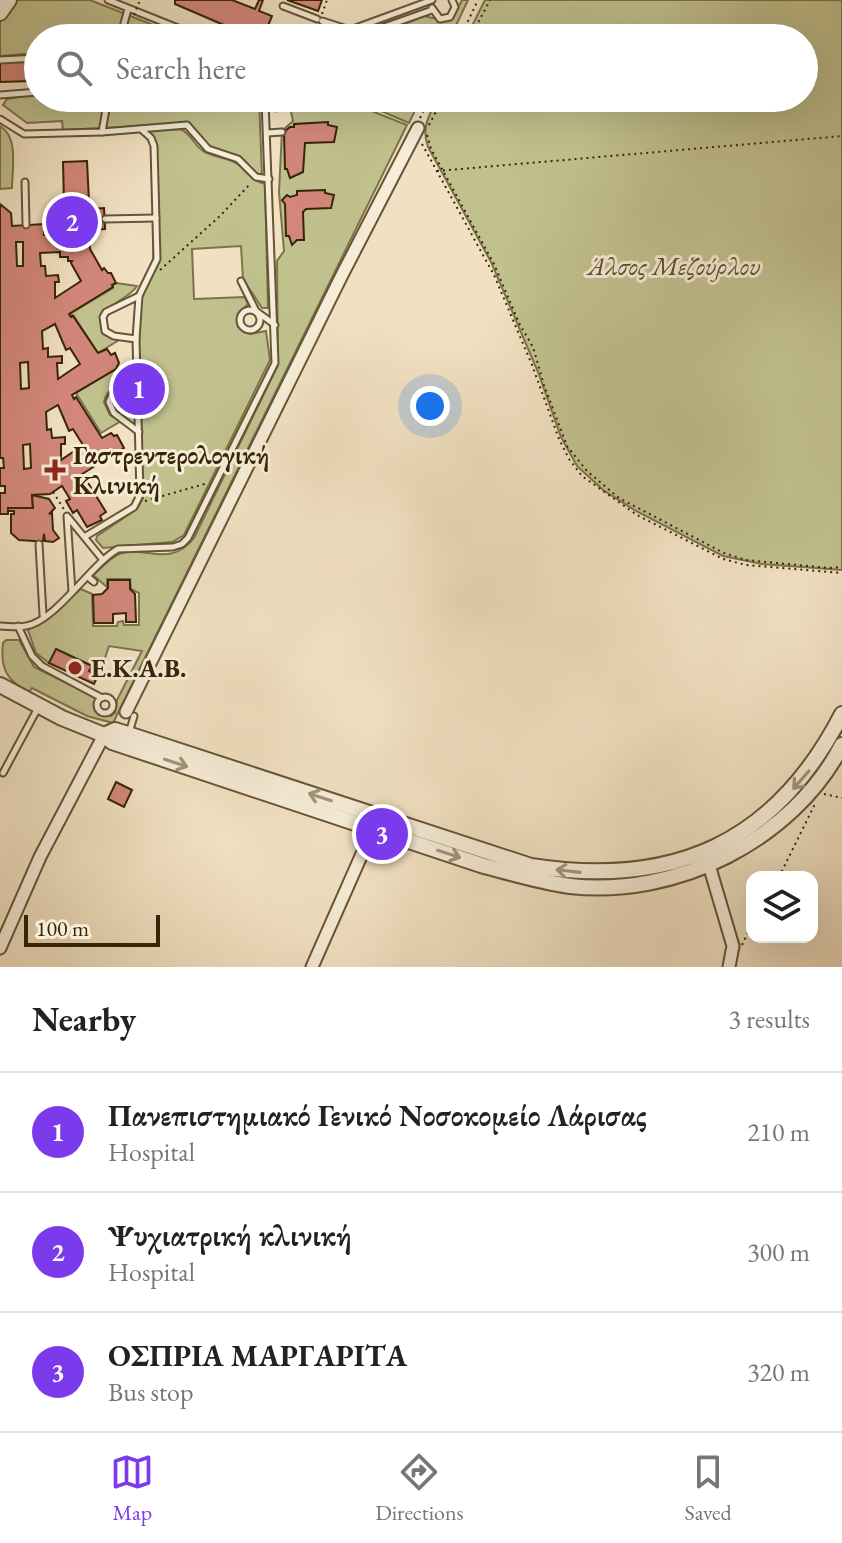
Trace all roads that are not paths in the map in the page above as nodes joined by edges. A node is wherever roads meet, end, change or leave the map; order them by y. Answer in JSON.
{"nodes":[{"id":1,"x":9,"y":0,"type":"edge"},
{"id":2,"x":108,"y":0,"type":"edge"},
{"id":3,"x":434,"y":0,"type":"edge"},
{"id":4,"x":452,"y":0,"type":"edge"},
{"id":5,"x":458,"y":0,"type":"edge"},
{"id":6,"x":283,"y":6,"type":"dead end"},
{"id":7,"x":455,"y":7,"type":"junction"},
{"id":8,"x":128,"y":9,"type":"junction"},
{"id":9,"x":432,"y":10,"type":"junction"},
{"id":10,"x":0,"y":13,"type":"edge"},
{"id":11,"x":124,"y":24,"type":"edge"},
{"id":12,"x":167,"y":24,"type":"edge"},
{"id":13,"x":331,"y":24,"type":"edge"},
{"id":14,"x":367,"y":24,"type":"edge"},
{"id":15,"x":392,"y":24,"type":"edge"},
{"id":16,"x":24,"y":59,"type":"edge"},
{"id":17,"x":0,"y":60,"type":"edge"},
{"id":18,"x":24,"y":93,"type":"edge"},
{"id":19,"x":0,"y":95,"type":"edge"},
{"id":20,"x":106,"y":112,"type":"edge"},
{"id":21,"x":266,"y":112,"type":"edge"},
{"id":22,"x":0,"y":119,"type":"edge"},
{"id":23,"x":418,"y":128,"type":"road end"},
{"id":24,"x":141,"y":129,"type":"junction"},
{"id":25,"x":102,"y":132,"type":"junction"},
{"id":26,"x":282,"y":132,"type":"dead end"},
{"id":27,"x":267,"y":133,"type":"junction"},
{"id":28,"x":269,"y":179,"type":"junction"},
{"id":29,"x":25,"y":182,"type":"dead end"},
{"id":30,"x":156,"y":218,"type":"junction"},
{"id":31,"x":105,"y":219,"type":"dead end"},
{"id":32,"x":26,"y":225,"type":"dead end"},
{"id":33,"x":241,"y":281,"type":"dead end"},
{"id":34,"x":139,"y":296,"type":"junction"},
{"id":35,"x":256,"y":311,"type":"junction"},
{"id":36,"x":275,"y":325,"type":"junction"},
{"id":37,"x":136,"y":339,"type":"junction"},
{"id":38,"x":137,"y":365,"type":"junction"},
{"id":39,"x":139,"y":432,"type":"junction"},
{"id":40,"x":86,"y":536,"type":"junction"},
{"id":41,"x":39,"y":544,"type":"dead end"},
{"id":42,"x":103,"y":560,"type":"junction"},
{"id":43,"x":88,"y":577,"type":"junction"},
{"id":44,"x":94,"y":582,"type":"dead end"},
{"id":45,"x":72,"y":592,"type":"junction"},
{"id":46,"x":43,"y":616,"type":"junction"},
{"id":47,"x":0,"y":626,"type":"edge"},
{"id":48,"x":18,"y":626,"type":"junction"},
{"id":49,"x":1,"y":685,"type":"edge"},
{"id":50,"x":102,"y":698,"type":"dead end"},
{"id":51,"x":39,"y":706,"type":"junction"},
{"id":52,"x":130,"y":714,"type":"joint"},
{"id":53,"x":842,"y":714,"type":"edge"},
{"id":54,"x":128,"y":734,"type":"junction"},
{"id":55,"x":104,"y":735,"type":"junction"},
{"id":56,"x":842,"y":745,"type":"edge"},
{"id":57,"x":3,"y":773,"type":"dead end"},
{"id":58,"x":373,"y":829,"type":"junction"},
{"id":59,"x":709,"y":865,"type":"junction"},
{"id":60,"x":0,"y":948,"type":"edge"},
{"id":61,"x":312,"y":967,"type":"edge"},
{"id":62,"x":729,"y":967,"type":"edge"}],
"edges":[{"from":1,"to":10,"type":"street"},
{"from":2,"to":8,"type":"lane"},
{"from":3,"to":9,"type":"lane"},
{"from":3,"to":14,"type":"lane"},
{"from":4,"to":7,"type":"lane"},
{"from":5,"to":7,"type":"lane"},
{"from":6,"to":13,"type":"lane"},
{"from":7,"to":9,"type":"lane"},
{"from":8,"to":11,"type":"lane"},
{"from":8,"to":12,"type":"lane"},
{"from":9,"to":15,"type":"lane"},
{"from":16,"to":17,"type":"lane"},
{"from":18,"to":19,"type":"lane"},
{"from":20,"to":25,"type":"lane"},
{"from":21,"to":27,"type":"lane"},
{"from":22,"to":25,"type":"lane"},
{"from":23,"to":52,"type":"street"},
{"from":24,"to":25,"type":"lane"},
{"from":24,"to":28,"type":"lane"},
{"from":24,"to":30,"type":"lane"},
{"from":26,"to":27,"type":"lane"},
{"from":27,"to":28,"type":"lane"},
{"from":28,"to":36,"type":"lane"},
{"from":29,"to":32,"type":"lane"},
{"from":30,"to":31,"type":"lane"},
{"from":30,"to":34,"type":"lane"},
{"from":33,"to":35,"type":"lane"},
{"from":34,"to":37,"type":"lane"},
{"from":34,"to":37,"type":"lane"},
{"from":35,"to":35,"type":"lane"},
{"from":35,"to":36,"type":"lane"},
{"from":36,"to":42,"type":"lane"},
{"from":37,"to":38,"type":"lane"},
{"from":38,"to":39,"type":"lane"},
{"from":38,"to":39,"type":"lane"},
{"from":39,"to":40,"type":"lane"},
{"from":40,"to":42,"type":"lane"},
{"from":40,"to":45,"type":"lane"},
{"from":41,"to":46,"type":"lane"},
{"from":42,"to":43,"type":"lane"},
{"from":43,"to":44,"type":"lane"},
{"from":43,"to":45,"type":"lane"},
{"from":45,"to":46,"type":"lane"},
{"from":46,"to":48,"type":"lane"},
{"from":47,"to":48,"type":"lane"},
{"from":48,"to":50,"type":"lane"},
{"from":49,"to":51,"type":"street"},
{"from":51,"to":55,"type":"street"},
{"from":51,"to":57,"type":"lane"},
{"from":52,"to":54,"type":"lane"},
{"from":53,"to":54,"type":"street","one_way":true},
{"from":54,"to":55,"type":"street"},
{"from":55,"to":58,"type":"street","one_way":true},
{"from":55,"to":60,"type":"street"},
{"from":56,"to":59,"type":"street"},
{"from":58,"to":59,"type":"street","one_way":true},
{"from":58,"to":61,"type":"street"},
{"from":59,"to":62,"type":"street"}]}
